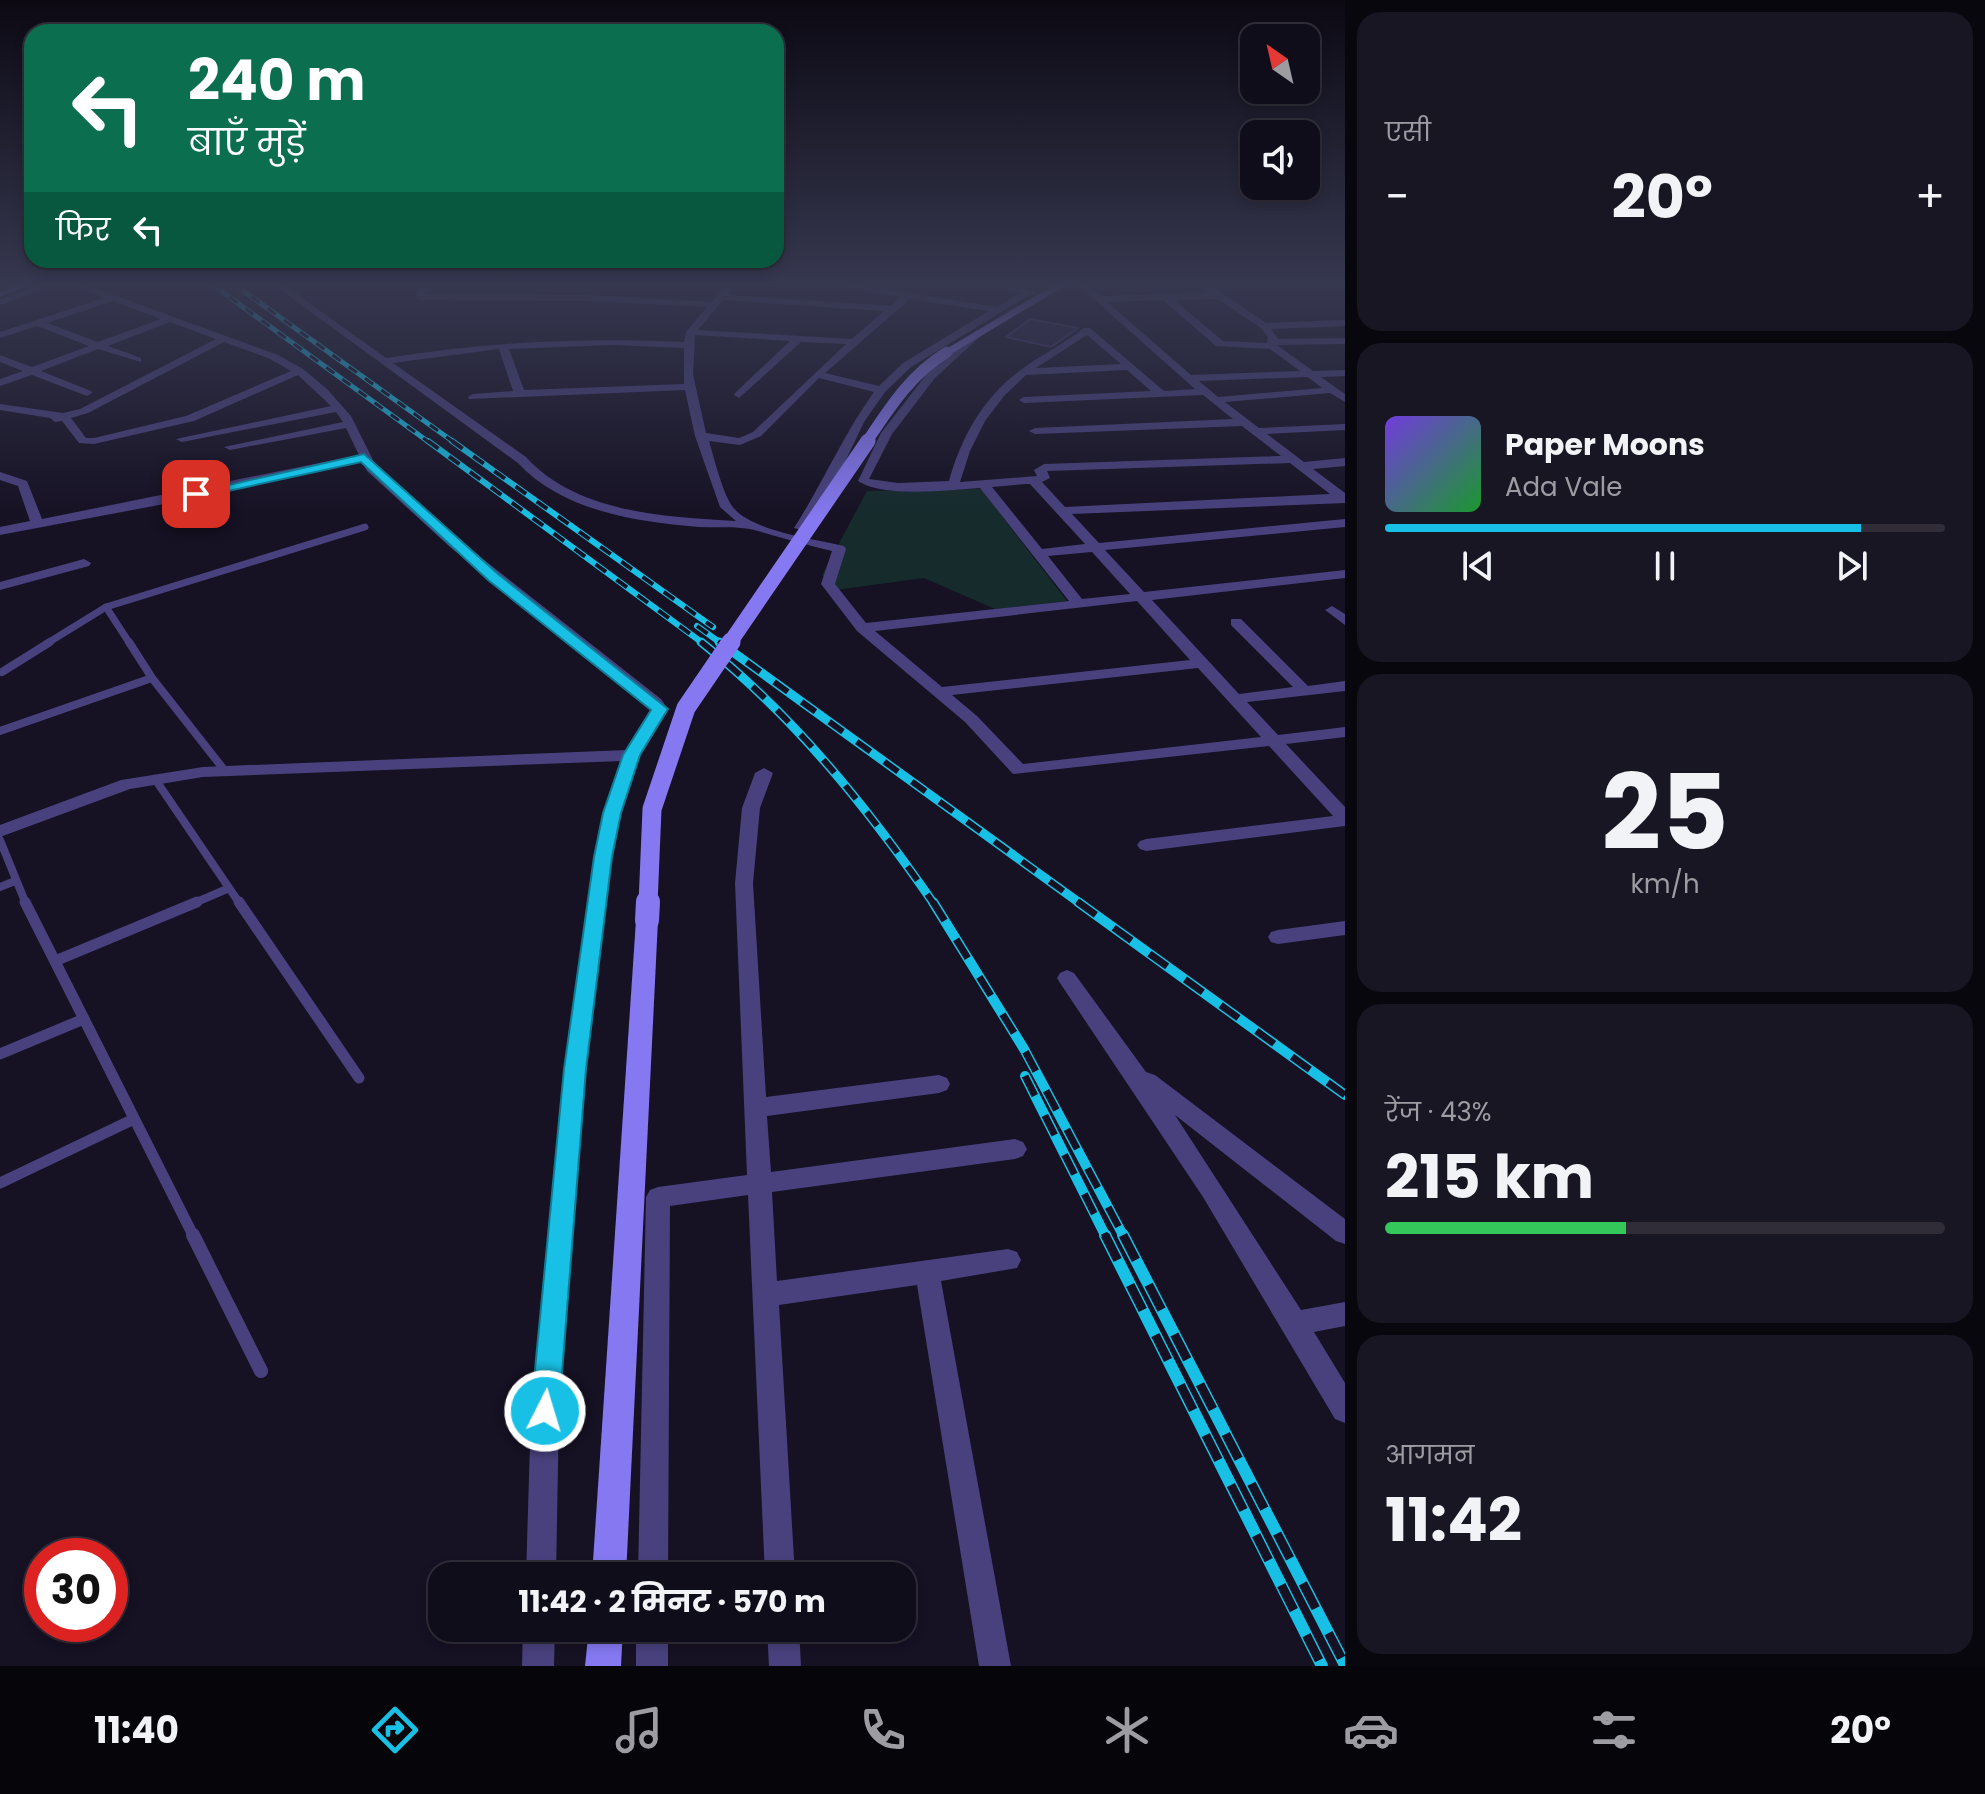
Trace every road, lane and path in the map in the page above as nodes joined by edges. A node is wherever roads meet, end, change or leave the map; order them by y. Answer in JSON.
{"nodes":[{"id":1,"x":12,"y":363,"type":"edge"},
{"id":2,"x":54,"y":363,"type":"edge"},
{"id":3,"x":177,"y":363,"type":"edge"},
{"id":4,"x":284,"y":363,"type":"edge"},
{"id":5,"x":388,"y":363,"type":"edge"},
{"id":6,"x":509,"y":363,"type":"edge"},
{"id":7,"x":690,"y":363,"type":"edge"},
{"id":8,"x":773,"y":363,"type":"edge"},
{"id":9,"x":831,"y":363,"type":"edge"},
{"id":10,"x":911,"y":363,"type":"edge"},
{"id":11,"x":930,"y":363,"type":"edge"},
{"id":12,"x":946,"y":363,"type":"edge"},
{"id":13,"x":1039,"y":363,"type":"edge"},
{"id":14,"x":1124,"y":363,"type":"edge"},
{"id":15,"x":1173,"y":363,"type":"edge"},
{"id":16,"x":1295,"y":363,"type":"edge"},
{"id":17,"x":1129,"y":367,"type":"junction"},
{"id":18,"x":32,"y":371,"type":"junction"},
{"id":19,"x":299,"y":371,"type":"junction"},
{"id":20,"x":1023,"y":372,"type":"junction"},
{"id":21,"x":1345,"y":373,"type":"edge"},
{"id":22,"x":817,"y":374,"type":"junction"},
{"id":23,"x":1309,"y":375,"type":"junction"},
{"id":24,"x":1190,"y":378,"type":"junction"},
{"id":25,"x":0,"y":383,"type":"edge"},
{"id":26,"x":692,"y":387,"type":"junction"},
{"id":27,"x":881,"y":390,"type":"junction"},
{"id":28,"x":1331,"y":390,"type":"junction"},
{"id":29,"x":519,"y":392,"type":"junction"},
{"id":30,"x":87,"y":393,"type":"dead end"},
{"id":31,"x":1161,"y":394,"type":"junction"},
{"id":32,"x":739,"y":395,"type":"dead end"},
{"id":33,"x":1210,"y":396,"type":"junction"},
{"id":34,"x":473,"y":397,"type":"dead end"},
{"id":35,"x":1345,"y":399,"type":"edge"},
{"id":36,"x":1024,"y":400,"type":"dead end"},
{"id":37,"x":0,"y":407,"type":"edge"},
{"id":38,"x":345,"y":416,"type":"junction"},
{"id":39,"x":65,"y":417,"type":"junction"},
{"id":40,"x":0,"y":421,"type":"edge"},
{"id":41,"x":1246,"y":422,"type":"junction"},
{"id":42,"x":1345,"y":427,"type":"edge"},
{"id":43,"x":1035,"y":431,"type":"dead end"},
{"id":44,"x":1257,"y":431,"type":"junction"},
{"id":45,"x":701,"y":436,"type":"junction"},
{"id":46,"x":182,"y":439,"type":"dead end"},
{"id":47,"x":230,"y":447,"type":"dead end"},
{"id":48,"x":364,"y":458,"type":"junction"},
{"id":49,"x":1297,"y":462,"type":"junction"},
{"id":50,"x":1345,"y":462,"type":"edge"},
{"id":51,"x":0,"y":476,"type":"edge"},
{"id":52,"x":1033,"y":480,"type":"junction"},
{"id":53,"x":982,"y":483,"type":"junction"},
{"id":54,"x":946,"y":485,"type":"junction"},
{"id":55,"x":1344,"y":494,"type":"edge"},
{"id":56,"x":1060,"y":511,"type":"junction"},
{"id":57,"x":1345,"y":523,"type":"edge"},
{"id":58,"x":38,"y":525,"type":"junction"},
{"id":59,"x":751,"y":526,"type":"junction"},
{"id":60,"x":365,"y":527,"type":"dead end"},
{"id":61,"x":0,"y":531,"type":"edge"},
{"id":62,"x":795,"y":537,"type":"junction"},
{"id":63,"x":1094,"y":548,"type":"junction"},
{"id":64,"x":1039,"y":553,"type":"junction"},
{"id":65,"x":84,"y":563,"type":"dead end"},
{"id":66,"x":1345,"y":574,"type":"edge"},
{"id":67,"x":0,"y":586,"type":"edge"},
{"id":68,"x":1138,"y":596,"type":"junction"},
{"id":69,"x":1078,"y":603,"type":"junction"},
{"id":70,"x":106,"y":607,"type":"junction"},
{"id":71,"x":1332,"y":610,"type":"dead end"},
{"id":72,"x":1345,"y":621,"type":"edge"},
{"id":73,"x":1236,"y":622,"type":"dead end"},
{"id":74,"x":862,"y":628,"type":"junction"},
{"id":75,"x":1200,"y":663,"type":"junction"},
{"id":76,"x":2,"y":672,"type":"dead end"},
{"id":77,"x":152,"y":678,"type":"junction"},
{"id":78,"x":1345,"y":686,"type":"edge"},
{"id":79,"x":1305,"y":691,"type":"junction"},
{"id":80,"x":940,"y":692,"type":"junction"},
{"id":81,"x":1233,"y":699,"type":"junction"},
{"id":82,"x":0,"y":731,"type":"edge"},
{"id":83,"x":1345,"y":732,"type":"edge"},
{"id":84,"x":1272,"y":740,"type":"junction"},
{"id":85,"x":632,"y":755,"type":"junction"},
{"id":86,"x":225,"y":771,"type":"junction"},
{"id":87,"x":764,"y":773,"type":"dead end"},
{"id":88,"x":155,"y":779,"type":"junction"},
{"id":89,"x":1345,"y":819,"type":"edge"},
{"id":90,"x":0,"y":831,"type":"edge"},
{"id":91,"x":0,"y":840,"type":"edge"},
{"id":92,"x":1146,"y":845,"type":"dead end"},
{"id":93,"x":15,"y":881,"type":"junction"},
{"id":94,"x":0,"y":887,"type":"edge"},
{"id":95,"x":227,"y":889,"type":"junction"},
{"id":96,"x":1345,"y":928,"type":"edge"},
{"id":97,"x":1278,"y":937,"type":"dead end"},
{"id":98,"x":55,"y":961,"type":"junction"},
{"id":99,"x":1067,"y":978,"type":"dead end"},
{"id":100,"x":84,"y":1019,"type":"junction"},
{"id":101,"x":0,"y":1054,"type":"edge"},
{"id":102,"x":1137,"y":1074,"type":"junction"},
{"id":103,"x":359,"y":1078,"type":"dead end"},
{"id":104,"x":939,"y":1084,"type":"dead end"},
{"id":105,"x":756,"y":1108,"type":"junction"},
{"id":106,"x":134,"y":1119,"type":"junction"},
{"id":107,"x":1015,"y":1149,"type":"dead end"},
{"id":108,"x":760,"y":1182,"type":"junction"},
{"id":109,"x":0,"y":1183,"type":"edge"},
{"id":110,"x":1345,"y":1233,"type":"edge"},
{"id":111,"x":1008,"y":1260,"type":"dead end"},
{"id":112,"x":927,"y":1272,"type":"junction"},
{"id":113,"x":766,"y":1295,"type":"junction"},
{"id":114,"x":1345,"y":1314,"type":"edge"},
{"id":115,"x":1295,"y":1324,"type":"junction"},
{"id":116,"x":261,"y":1371,"type":"dead end"},
{"id":117,"x":1345,"y":1409,"type":"edge"},
{"id":118,"x":541,"y":1562,"type":"edge"},
{"id":119,"x":610,"y":1562,"type":"edge"},
{"id":120,"x":653,"y":1562,"type":"edge"},
{"id":121,"x":779,"y":1562,"type":"edge"},
{"id":122,"x":539,"y":1642,"type":"edge"},
{"id":123,"x":605,"y":1642,"type":"edge"},
{"id":124,"x":652,"y":1642,"type":"edge"},
{"id":125,"x":784,"y":1642,"type":"edge"},
{"id":126,"x":538,"y":1666,"type":"edge"},
{"id":127,"x":603,"y":1666,"type":"edge"},
{"id":128,"x":652,"y":1666,"type":"edge"},
{"id":129,"x":785,"y":1666,"type":"edge"},
{"id":130,"x":995,"y":1666,"type":"edge"}],
"edges":[{"from":1,"to":18,"type":"street"},
{"from":2,"to":18,"type":"street"},
{"from":3,"to":39,"type":"street"},
{"from":4,"to":19,"type":"street"},
{"from":5,"to":59,"type":"street"},
{"from":6,"to":29,"type":"street"},
{"from":7,"to":26,"type":"street"},
{"from":8,"to":32,"type":"street"},
{"from":9,"to":22,"type":"street"},
{"from":10,"to":27,"type":"street"},
{"from":11,"to":119,"type":"main road","bridge":true},
{"from":12,"to":54,"type":"street"},
{"from":13,"to":20,"type":"street"},
{"from":14,"to":17,"type":"street"},
{"from":15,"to":24,"type":"street"},
{"from":16,"to":23,"type":"street"},
{"from":17,"to":20,"type":"street"},
{"from":17,"to":31,"type":"street"},
{"from":18,"to":25,"type":"street"},
{"from":18,"to":30,"type":"street"},
{"from":19,"to":38,"type":"street"},
{"from":19,"to":39,"type":"street"},
{"from":20,"to":54,"type":"street"},
{"from":21,"to":23,"type":"street"},
{"from":22,"to":27,"type":"street"},
{"from":22,"to":45,"type":"street"},
{"from":23,"to":24,"type":"street"},
{"from":23,"to":28,"type":"street"},
{"from":24,"to":33,"type":"street"},
{"from":26,"to":29,"type":"street"},
{"from":26,"to":45,"type":"street"},
{"from":27,"to":62,"type":"street"},
{"from":28,"to":33,"type":"street"},
{"from":28,"to":35,"type":"street"},
{"from":29,"to":34,"type":"street"},
{"from":31,"to":33,"type":"street"},
{"from":31,"to":36,"type":"street"},
{"from":33,"to":41,"type":"street"},
{"from":37,"to":39,"type":"street"},
{"from":38,"to":46,"type":"street"},
{"from":38,"to":47,"type":"street"},
{"from":38,"to":48,"type":"street"},
{"from":39,"to":40,"type":"street"},
{"from":41,"to":43,"type":"street"},
{"from":41,"to":44,"type":"street"},
{"from":42,"to":44,"type":"street"},
{"from":44,"to":49,"type":"street"},
{"from":45,"to":59,"type":"street"},
{"from":48,"to":58,"type":"street"},
{"from":48,"to":85,"type":"street"},
{"from":49,"to":50,"type":"street"},
{"from":49,"to":52,"type":"street"},
{"from":49,"to":55,"type":"street"},
{"from":51,"to":58,"type":"street"},
{"from":52,"to":53,"type":"street"},
{"from":52,"to":56,"type":"street"},
{"from":53,"to":54,"type":"street"},
{"from":53,"to":64,"type":"street"},
{"from":55,"to":56,"type":"street"},
{"from":56,"to":63,"type":"street"},
{"from":57,"to":63,"type":"street"},
{"from":58,"to":61,"type":"street"},
{"from":59,"to":62,"type":"street"},
{"from":60,"to":70,"type":"lane"},
{"from":62,"to":74,"type":"street"},
{"from":63,"to":64,"type":"street"},
{"from":63,"to":68,"type":"street"},
{"from":64,"to":69,"type":"street"},
{"from":65,"to":67,"type":"street"},
{"from":66,"to":68,"type":"street"},
{"from":68,"to":69,"type":"street"},
{"from":68,"to":75,"type":"street"},
{"from":69,"to":74,"type":"street"},
{"from":70,"to":76,"type":"lane"},
{"from":70,"to":77,"type":"lane"},
{"from":71,"to":72,"type":"street"},
{"from":73,"to":79,"type":"street"},
{"from":74,"to":80,"type":"street"},
{"from":75,"to":80,"type":"street"},
{"from":75,"to":81,"type":"street"},
{"from":77,"to":82,"type":"lane"},
{"from":77,"to":86,"type":"lane"},
{"from":78,"to":79,"type":"street"},
{"from":79,"to":81,"type":"street"},
{"from":80,"to":84,"type":"street"},
{"from":81,"to":84,"type":"street"},
{"from":83,"to":84,"type":"street"},
{"from":84,"to":89,"type":"street"},
{"from":85,"to":86,"type":"street"},
{"from":85,"to":118,"type":"street"},
{"from":86,"to":88,"type":"street"},
{"from":87,"to":105,"type":"street"},
{"from":88,"to":90,"type":"street"},
{"from":88,"to":95,"type":"lane"},
{"from":89,"to":92,"type":"street"},
{"from":91,"to":93,"type":"lane"},
{"from":93,"to":94,"type":"lane"},
{"from":93,"to":98,"type":"lane"},
{"from":95,"to":98,"type":"lane"},
{"from":95,"to":103,"type":"lane"},
{"from":96,"to":97,"type":"street"},
{"from":98,"to":100,"type":"lane"},
{"from":99,"to":102,"type":"street"},
{"from":100,"to":101,"type":"lane"},
{"from":100,"to":106,"type":"lane"},
{"from":102,"to":110,"type":"street"},
{"from":102,"to":115,"type":"street"},
{"from":104,"to":105,"type":"street"},
{"from":105,"to":108,"type":"street"},
{"from":106,"to":109,"type":"lane"},
{"from":106,"to":116,"type":"lane"},
{"from":107,"to":108,"type":"street"},
{"from":108,"to":113,"type":"street"},
{"from":108,"to":120,"type":"street"},
{"from":111,"to":112,"type":"street"},
{"from":112,"to":113,"type":"street"},
{"from":112,"to":130,"type":"street"},
{"from":113,"to":121,"type":"street"},
{"from":114,"to":115,"type":"street"},
{"from":115,"to":117,"type":"street"},
{"from":122,"to":126,"type":"street"},
{"from":123,"to":127,"type":"main road"},
{"from":124,"to":128,"type":"street"},
{"from":125,"to":129,"type":"street"}]}
